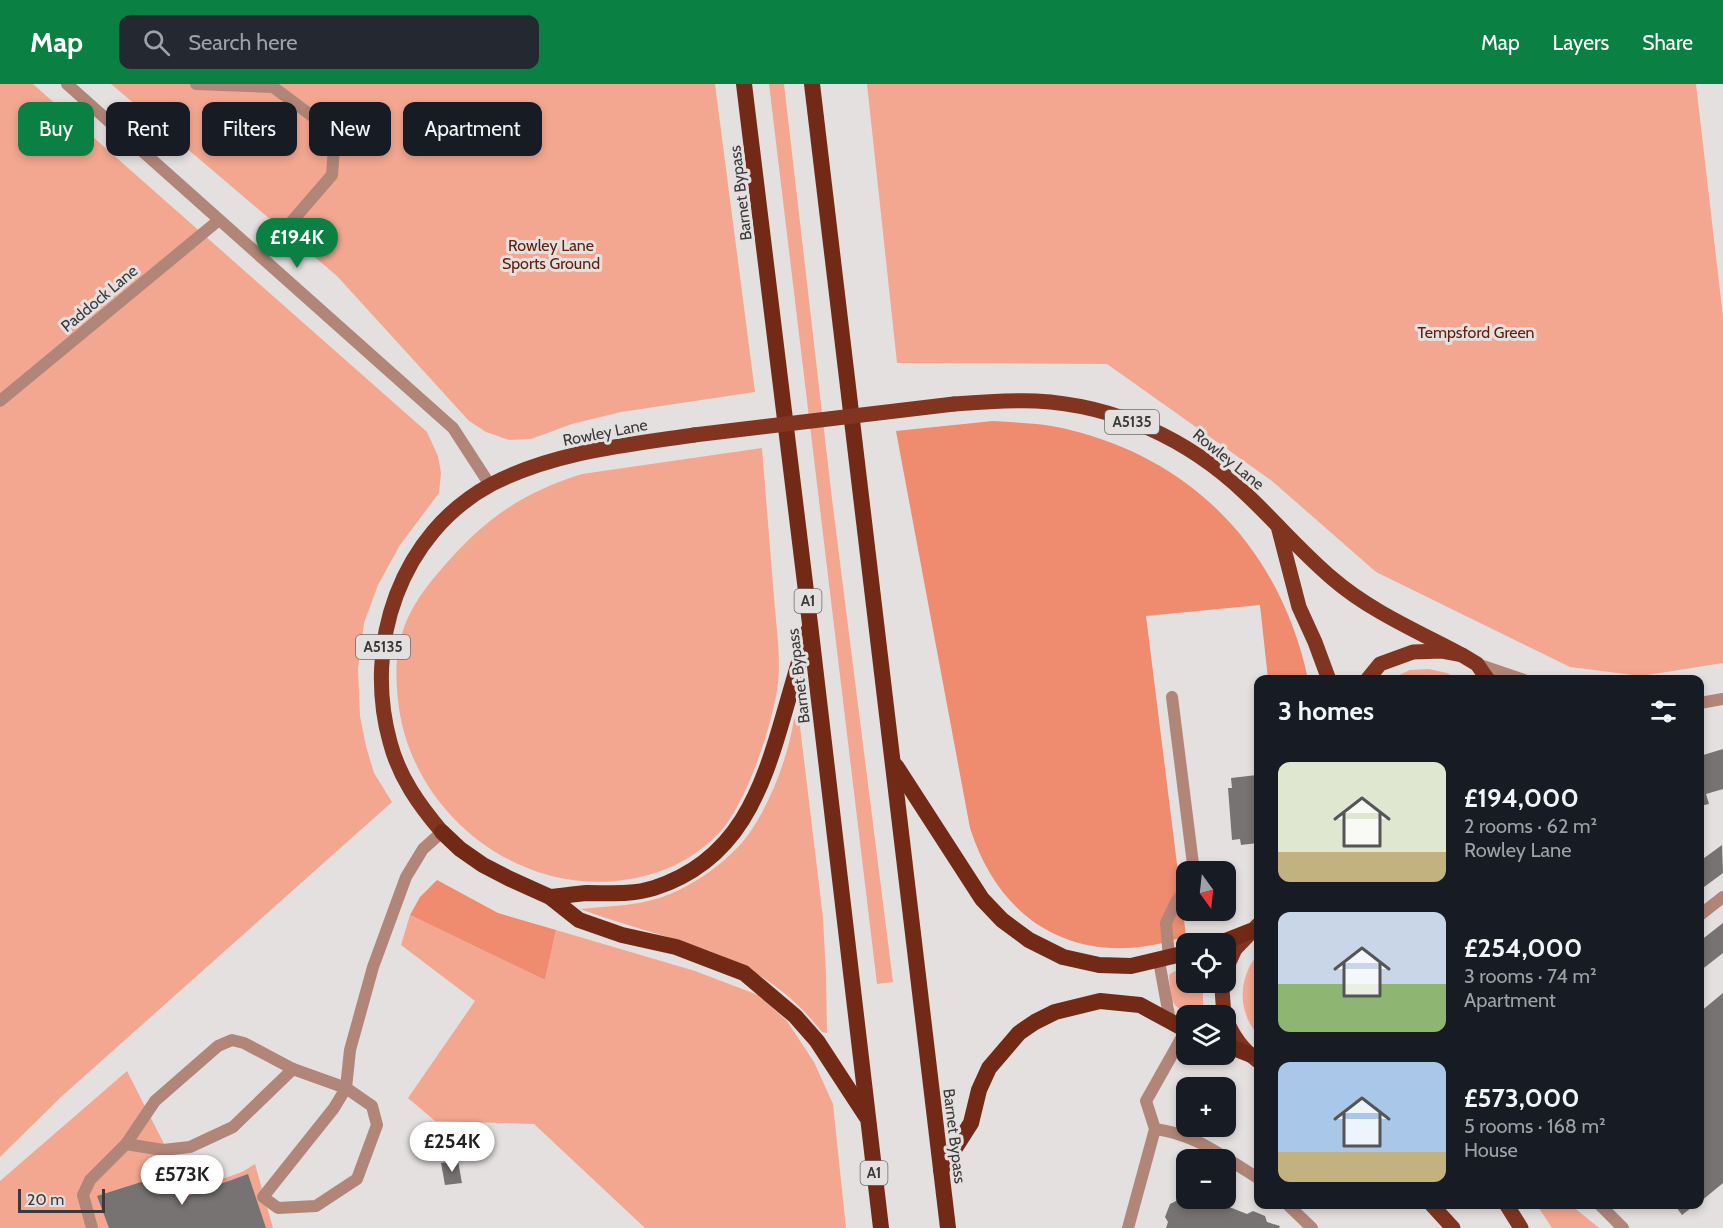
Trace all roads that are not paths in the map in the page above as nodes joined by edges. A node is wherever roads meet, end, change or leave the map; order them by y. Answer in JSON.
{"nodes":[{"id":1,"x":67,"y":84,"type":"edge"},
{"id":2,"x":196,"y":84,"type":"edge"},
{"id":3,"x":744,"y":84,"type":"edge"},
{"id":4,"x":812,"y":84,"type":"edge"},
{"id":5,"x":219,"y":220,"type":"junction"},
{"id":6,"x":261,"y":257,"type":"junction"},
{"id":7,"x":0,"y":401,"type":"edge"},
{"id":8,"x":490,"y":486,"type":"junction"},
{"id":9,"x":1278,"y":526,"type":"junction"},
{"id":10,"x":810,"y":624,"type":"junction"},
{"id":11,"x":1462,"y":655,"type":"junction"},
{"id":12,"x":1478,"y":664,"type":"junction"},
{"id":13,"x":1327,"y":675,"type":"edge"},
{"id":14,"x":1371,"y":675,"type":"edge"},
{"id":15,"x":1485,"y":675,"type":"edge"},
{"id":16,"x":1510,"y":675,"type":"edge"},
{"id":17,"x":1172,"y":697,"type":"dead end"},
{"id":18,"x":1723,"y":699,"type":"edge"},
{"id":19,"x":1704,"y":702,"type":"edge"},
{"id":20,"x":894,"y":763,"type":"junction"},
{"id":21,"x":442,"y":832,"type":"junction"},
{"id":22,"x":1193,"y":861,"type":"edge"},
{"id":23,"x":550,"y":897,"type":"junction"},
{"id":24,"x":1723,"y":897,"type":"edge"},
{"id":25,"x":1176,"y":902,"type":"edge"},
{"id":26,"x":1704,"y":912,"type":"edge"},
{"id":27,"x":1254,"y":928,"type":"edge"},
{"id":28,"x":1254,"y":929,"type":"edge"},
{"id":29,"x":1236,"y":936,"type":"edge"},
{"id":30,"x":1236,"y":948,"type":"edge"},
{"id":31,"x":1176,"y":956,"type":"edge"},
{"id":32,"x":1164,"y":960,"type":"junction"},
{"id":33,"x":1170,"y":1021,"type":"junction"},
{"id":34,"x":1176,"y":1024,"type":"edge"},
{"id":35,"x":1236,"y":1039,"type":"edge"},
{"id":36,"x":1176,"y":1048,"type":"edge"},
{"id":37,"x":1236,"y":1049,"type":"edge"},
{"id":38,"x":1253,"y":1057,"type":"edge"},
{"id":39,"x":293,"y":1069,"type":"junction"},
{"id":40,"x":346,"y":1088,"type":"junction"},
{"id":41,"x":868,"y":1118,"type":"junction"},
{"id":42,"x":1155,"y":1129,"type":"junction"},
{"id":43,"x":126,"y":1144,"type":"junction"},
{"id":44,"x":942,"y":1170,"type":"junction"},
{"id":45,"x":1254,"y":1176,"type":"edge"},
{"id":46,"x":1292,"y":1209,"type":"edge"},
{"id":47,"x":1436,"y":1209,"type":"edge"},
{"id":48,"x":1509,"y":1209,"type":"edge"},
{"id":49,"x":1604,"y":1209,"type":"edge"},
{"id":50,"x":92,"y":1228,"type":"edge"},
{"id":51,"x":881,"y":1228,"type":"edge"},
{"id":52,"x":948,"y":1228,"type":"edge"},
{"id":53,"x":1128,"y":1228,"type":"edge"},
{"id":54,"x":1312,"y":1228,"type":"edge"},
{"id":55,"x":1453,"y":1228,"type":"edge"},
{"id":56,"x":1521,"y":1228,"type":"edge"},
{"id":57,"x":1623,"y":1228,"type":"edge"}],
"edges":[{"from":1,"to":5,"type":"street"},
{"from":2,"to":6,"type":"street"},
{"from":3,"to":10,"type":"highway","name":"Barnet Bypass","number":"A1"},
{"from":4,"to":20,"type":"highway","name":"Barnet Bypass"},
{"from":5,"to":6,"type":"street"},
{"from":5,"to":7,"type":"street","name":"Paddock Lane"},
{"from":6,"to":8,"type":"street"},
{"from":8,"to":9,"type":"main road","name":"Rowley Lane","number":"A5135","bridge":true},
{"from":8,"to":21,"type":"main road","number":"A5135"},
{"from":9,"to":11,"type":"main road","name":"Rowley Lane","number":"A5135"},
{"from":9,"to":13,"type":"main road","name":"Rowley Lane","number":"A5135"},
{"from":10,"to":23,"type":"highway"},
{"from":10,"to":41,"type":"highway","name":"Barnet Bypass","number":"A1"},
{"from":11,"to":12,"type":"main road","name":"Rowley Lane"},
{"from":11,"to":14,"type":"main road"},
{"from":12,"to":15,"type":"main road"},
{"from":12,"to":16,"type":"street"},
{"from":17,"to":22,"type":"street"},
{"from":18,"to":19,"type":"street"},
{"from":20,"to":32,"type":"highway"},
{"from":20,"to":44,"type":"highway","name":"Barnet Bypass"},
{"from":21,"to":23,"type":"highway"},
{"from":21,"to":40,"type":"street"},
{"from":23,"to":41,"type":"highway"},
{"from":24,"to":26,"type":"street"},
{"from":25,"to":32,"type":"street"},
{"from":27,"to":29,"type":"highway"},
{"from":28,"to":30,"type":"main road"},
{"from":31,"to":32,"type":"highway"},
{"from":32,"to":33,"type":"street"},
{"from":33,"to":34,"type":"highway"},
{"from":33,"to":44,"type":"highway"},
{"from":35,"to":38,"type":"main road"},
{"from":36,"to":42,"type":"street"},
{"from":37,"to":38,"type":"highway"},
{"from":39,"to":40,"type":"street"},
{"from":39,"to":43,"type":"street"},
{"from":39,"to":43,"type":"street"},
{"from":40,"to":40,"type":"street"},
{"from":41,"to":51,"type":"highway","name":"Barnet Bypass","number":"A1"},
{"from":42,"to":45,"type":"street"},
{"from":42,"to":53,"type":"street"},
{"from":43,"to":50,"type":"street"},
{"from":44,"to":52,"type":"highway","name":"Barnet Bypass"},
{"from":46,"to":54,"type":"street"},
{"from":47,"to":55,"type":"main road"},
{"from":48,"to":56,"type":"main road"},
{"from":49,"to":57,"type":"street"}]}
